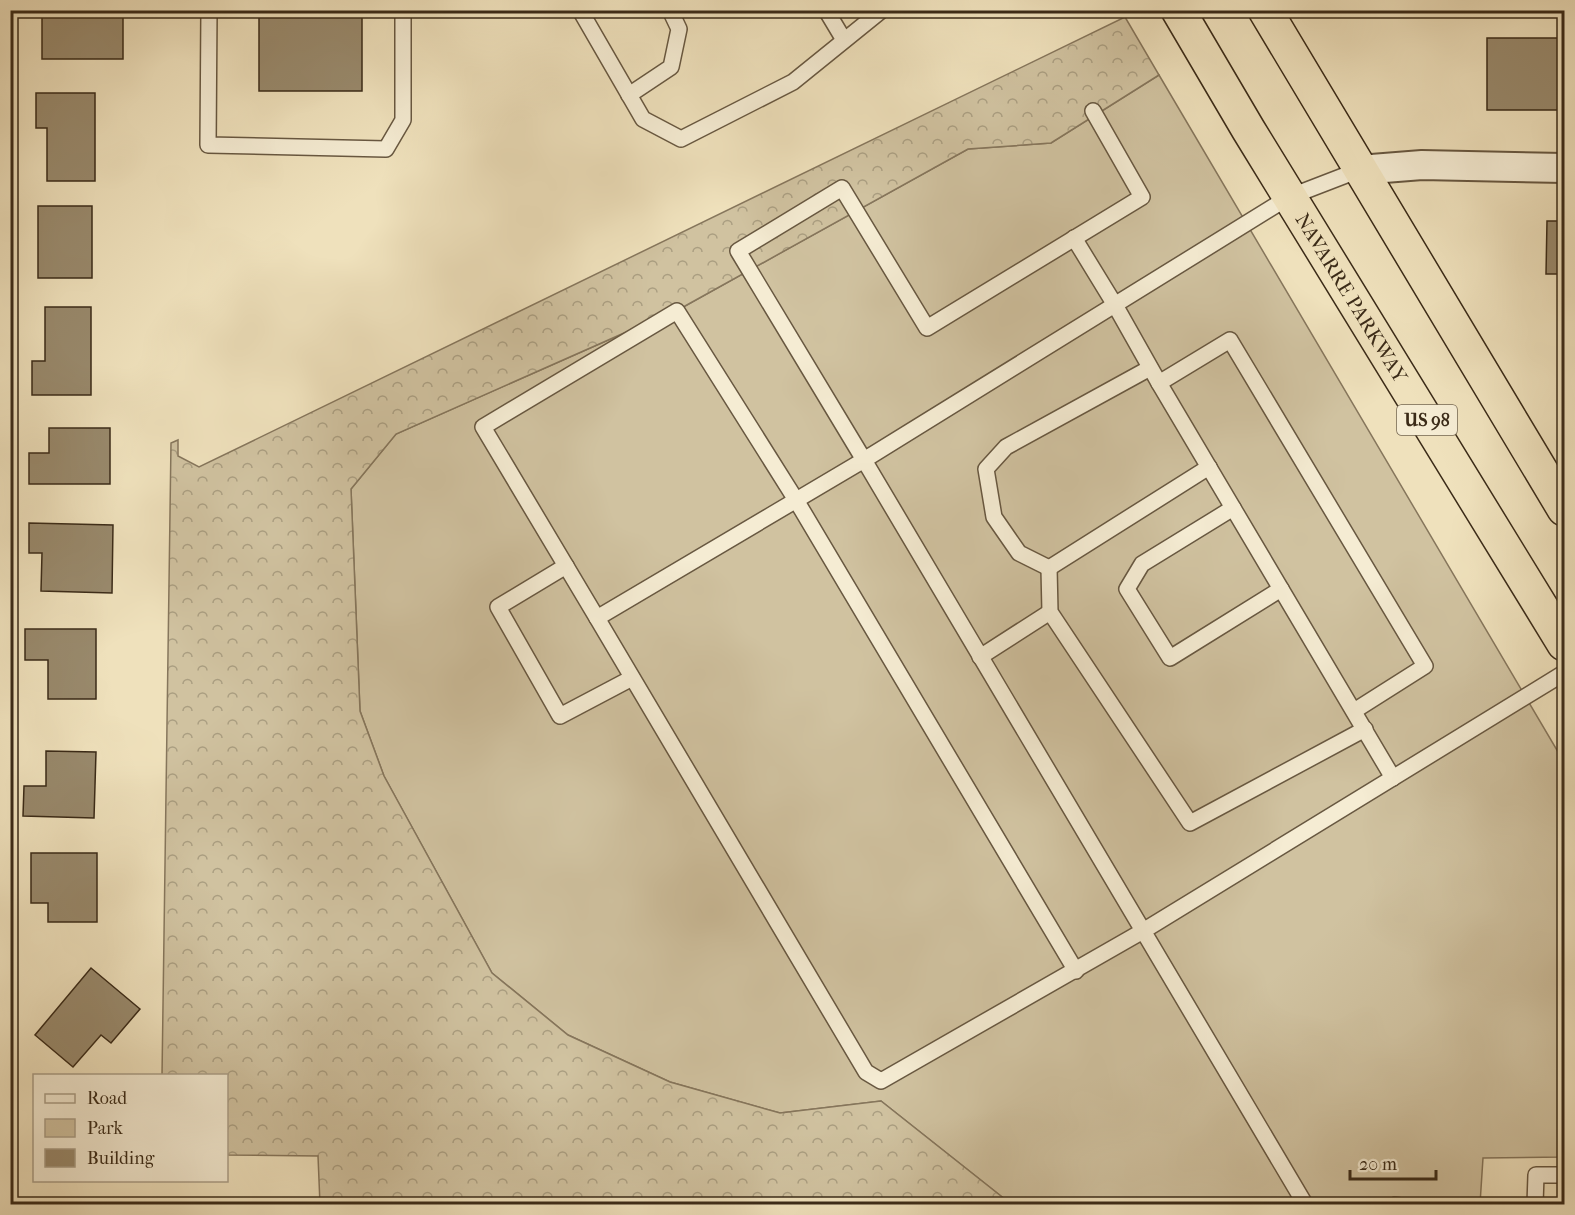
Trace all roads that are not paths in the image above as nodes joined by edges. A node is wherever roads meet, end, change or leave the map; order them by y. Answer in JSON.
{"nodes":[{"id":1,"x":209,"y":10,"type":"edge"},
{"id":2,"x":403,"y":10,"type":"edge"},
{"id":3,"x":580,"y":10,"type":"edge"},
{"id":4,"x":670,"y":10,"type":"edge"},
{"id":5,"x":826,"y":10,"type":"edge"},
{"id":6,"x":882,"y":10,"type":"edge"},
{"id":7,"x":1178,"y":10,"type":"edge"},
{"id":8,"x":1265,"y":10,"type":"edge"},
{"id":9,"x":844,"y":40,"type":"junction"},
{"id":10,"x":629,"y":95,"type":"junction"},
{"id":11,"x":1093,"y":111,"type":"dead end"},
{"id":12,"x":1564,"y":168,"type":"edge"},
{"id":13,"x":1359,"y":170,"type":"junction"},
{"id":14,"x":1289,"y":197,"type":"junction"},
{"id":15,"x":1074,"y":238,"type":"junction"},
{"id":16,"x":1115,"y":305,"type":"junction"},
{"id":17,"x":1150,"y":368,"type":"junction"},
{"id":18,"x":1159,"y":384,"type":"junction"},
{"id":19,"x":864,"y":460,"type":"junction"},
{"id":20,"x":1209,"y":467,"type":"junction"},
{"id":21,"x":796,"y":500,"type":"junction"},
{"id":22,"x":1233,"y":508,"type":"junction"},
{"id":23,"x":1564,"y":509,"type":"edge"},
{"id":24,"x":566,"y":566,"type":"junction"},
{"id":25,"x":1049,"y":568,"type":"junction"},
{"id":26,"x":1281,"y":589,"type":"junction"},
{"id":27,"x":1050,"y":612,"type":"junction"},
{"id":28,"x":597,"y":618,"type":"junction"},
{"id":29,"x":1564,"y":644,"type":"edge"},
{"id":30,"x":980,"y":657,"type":"junction"},
{"id":31,"x":1564,"y":673,"type":"edge"},
{"id":32,"x":632,"y":678,"type":"junction"},
{"id":33,"x":1354,"y":711,"type":"junction"},
{"id":34,"x":1365,"y":729,"type":"junction"},
{"id":35,"x":1393,"y":778,"type":"junction"},
{"id":36,"x":1143,"y":932,"type":"junction"},
{"id":37,"x":1076,"y":970,"type":"junction"},
{"id":38,"x":1564,"y":1175,"type":"edge"},
{"id":39,"x":1305,"y":1204,"type":"edge"},
{"id":40,"x":1535,"y":1204,"type":"edge"}],
"edges":[{"from":1,"to":2,"type":"lane"},
{"from":3,"to":10,"type":"lane"},
{"from":4,"to":10,"type":"lane"},
{"from":5,"to":9,"type":"lane"},
{"from":6,"to":9,"type":"lane"},
{"from":7,"to":14,"type":"highway","name":"NAVARRE PARKWAY","number":"US 98"},
{"from":8,"to":13,"type":"highway"},
{"from":9,"to":10,"type":"lane"},
{"from":11,"to":15,"type":"lane"},
{"from":12,"to":13,"type":"street"},
{"from":13,"to":14,"type":"lane"},
{"from":13,"to":23,"type":"highway"},
{"from":14,"to":16,"type":"lane"},
{"from":14,"to":29,"type":"highway","name":"NAVARRE PARKWAY","number":"US 98"},
{"from":15,"to":16,"type":"lane"},
{"from":15,"to":19,"type":"lane"},
{"from":16,"to":17,"type":"lane"},
{"from":16,"to":19,"type":"lane"},
{"from":17,"to":18,"type":"lane"},
{"from":17,"to":25,"type":"lane"},
{"from":18,"to":20,"type":"lane"},
{"from":18,"to":33,"type":"lane"},
{"from":19,"to":21,"type":"lane"},
{"from":19,"to":30,"type":"lane"},
{"from":20,"to":22,"type":"lane"},
{"from":20,"to":25,"type":"lane"},
{"from":21,"to":24,"type":"lane"},
{"from":21,"to":28,"type":"lane"},
{"from":21,"to":37,"type":"lane"},
{"from":22,"to":26,"type":"lane"},
{"from":22,"to":26,"type":"lane"},
{"from":24,"to":28,"type":"lane"},
{"from":24,"to":32,"type":"lane"},
{"from":25,"to":27,"type":"lane"},
{"from":26,"to":33,"type":"lane"},
{"from":27,"to":30,"type":"lane"},
{"from":27,"to":34,"type":"lane"},
{"from":28,"to":32,"type":"lane"},
{"from":30,"to":36,"type":"lane"},
{"from":31,"to":35,"type":"lane"},
{"from":32,"to":37,"type":"lane"},
{"from":33,"to":34,"type":"lane"},
{"from":34,"to":35,"type":"lane"},
{"from":35,"to":36,"type":"lane"},
{"from":36,"to":37,"type":"lane"},
{"from":36,"to":39,"type":"lane"},
{"from":38,"to":40,"type":"lane"}]}
